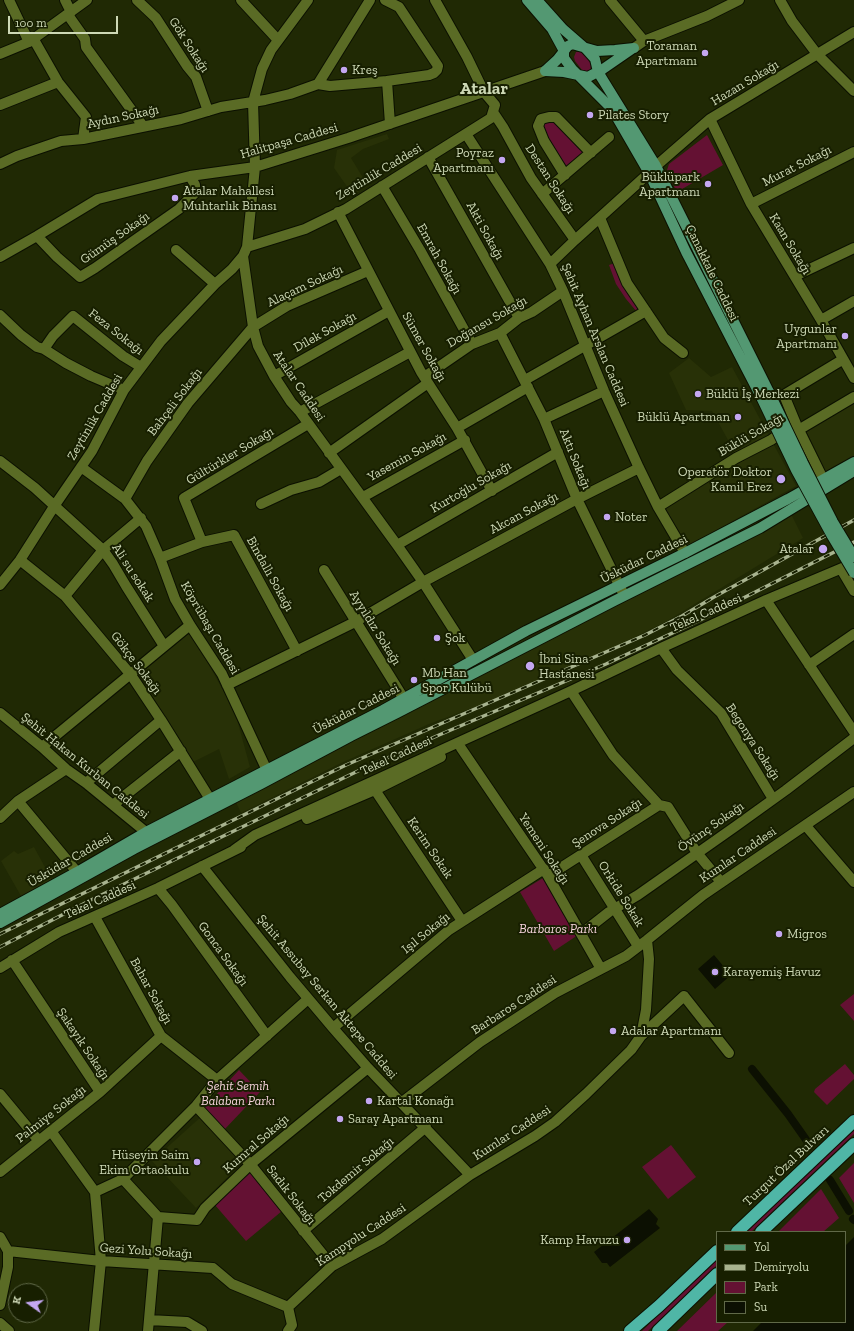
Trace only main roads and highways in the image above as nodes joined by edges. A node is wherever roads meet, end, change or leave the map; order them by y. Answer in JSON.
{"nodes":[{"id":1,"x":527,"y":0,"type":"edge"},
{"id":2,"x":537,"y":0,"type":"edge"},
{"id":3,"x":586,"y":49,"type":"junction"},
{"id":4,"x":564,"y":51,"type":"junction"},
{"id":5,"x":598,"y":72,"type":"junction"},
{"id":6,"x":579,"y":75,"type":"junction"},
{"id":7,"x":653,"y":170,"type":"junction"},
{"id":8,"x":765,"y":395,"type":"junction"},
{"id":9,"x":854,"y":462,"type":"edge"},
{"id":10,"x":854,"y":471,"type":"edge"},
{"id":11,"x":825,"y":483,"type":"junction"},
{"id":12,"x":854,"y":557,"type":"edge"},
{"id":13,"x":854,"y":573,"type":"edge"},
{"id":14,"x":473,"y":660,"type":"junction"},
{"id":15,"x":479,"y":670,"type":"junction"},
{"id":16,"x":0,"y":914,"type":"edge"},
{"id":17,"x":0,"y":923,"type":"edge"},
{"id":18,"x":854,"y":1121,"type":"edge"},
{"id":19,"x":854,"y":1144,"type":"edge"},
{"id":20,"x":738,"y":1231,"type":"edge"},
{"id":21,"x":762,"y":1231,"type":"edge"},
{"id":22,"x":716,"y":1252,"type":"edge"},
{"id":23,"x":716,"y":1275,"type":"edge"},
{"id":24,"x":630,"y":1331,"type":"edge"},
{"id":25,"x":658,"y":1331,"type":"edge"}],
"edges":[{"from":1,"to":4,"type":"main road","name":"Çanakkale Caddesi"},
{"from":2,"to":3,"type":"main road","name":"Çanakkale Caddesi"},
{"from":3,"to":4,"type":"main road"},
{"from":3,"to":5,"type":"main road","name":"Çanakkale Caddesi"},
{"from":3,"to":5,"type":"main road"},
{"from":4,"to":6,"type":"main road","name":"Çanakkale Caddesi"},
{"from":4,"to":6,"type":"main road"},
{"from":5,"to":6,"type":"main road"},
{"from":5,"to":7,"type":"main road","name":"Çanakkale Caddesi"},
{"from":6,"to":7,"type":"main road","name":"Çanakkale Caddesi"},
{"from":7,"to":8,"type":"main road","name":"Çanakkale Caddesi"},
{"from":8,"to":12,"type":"main road","name":"Çanakkale Caddesi","bridge":true},
{"from":8,"to":13,"type":"main road","name":"Çanakkale Caddesi","bridge":true},
{"from":9,"to":11,"type":"main road","name":"Üsküdar Caddesi"},
{"from":10,"to":11,"type":"main road","name":"Üsküdar Caddesi"},
{"from":11,"to":14,"type":"main road","name":"Üsküdar Caddesi"},
{"from":11,"to":15,"type":"main road","name":"Üsküdar Caddesi"},
{"from":14,"to":15,"type":"main road"},
{"from":14,"to":16,"type":"main road","name":"Üsküdar Caddesi"},
{"from":15,"to":17,"type":"main road","name":"Üsküdar Caddesi"},
{"from":18,"to":20,"type":"highway","name":"Turgut Özal Bulvarı"},
{"from":19,"to":21,"type":"highway"},
{"from":22,"to":24,"type":"highway"},
{"from":23,"to":25,"type":"highway"}]}
